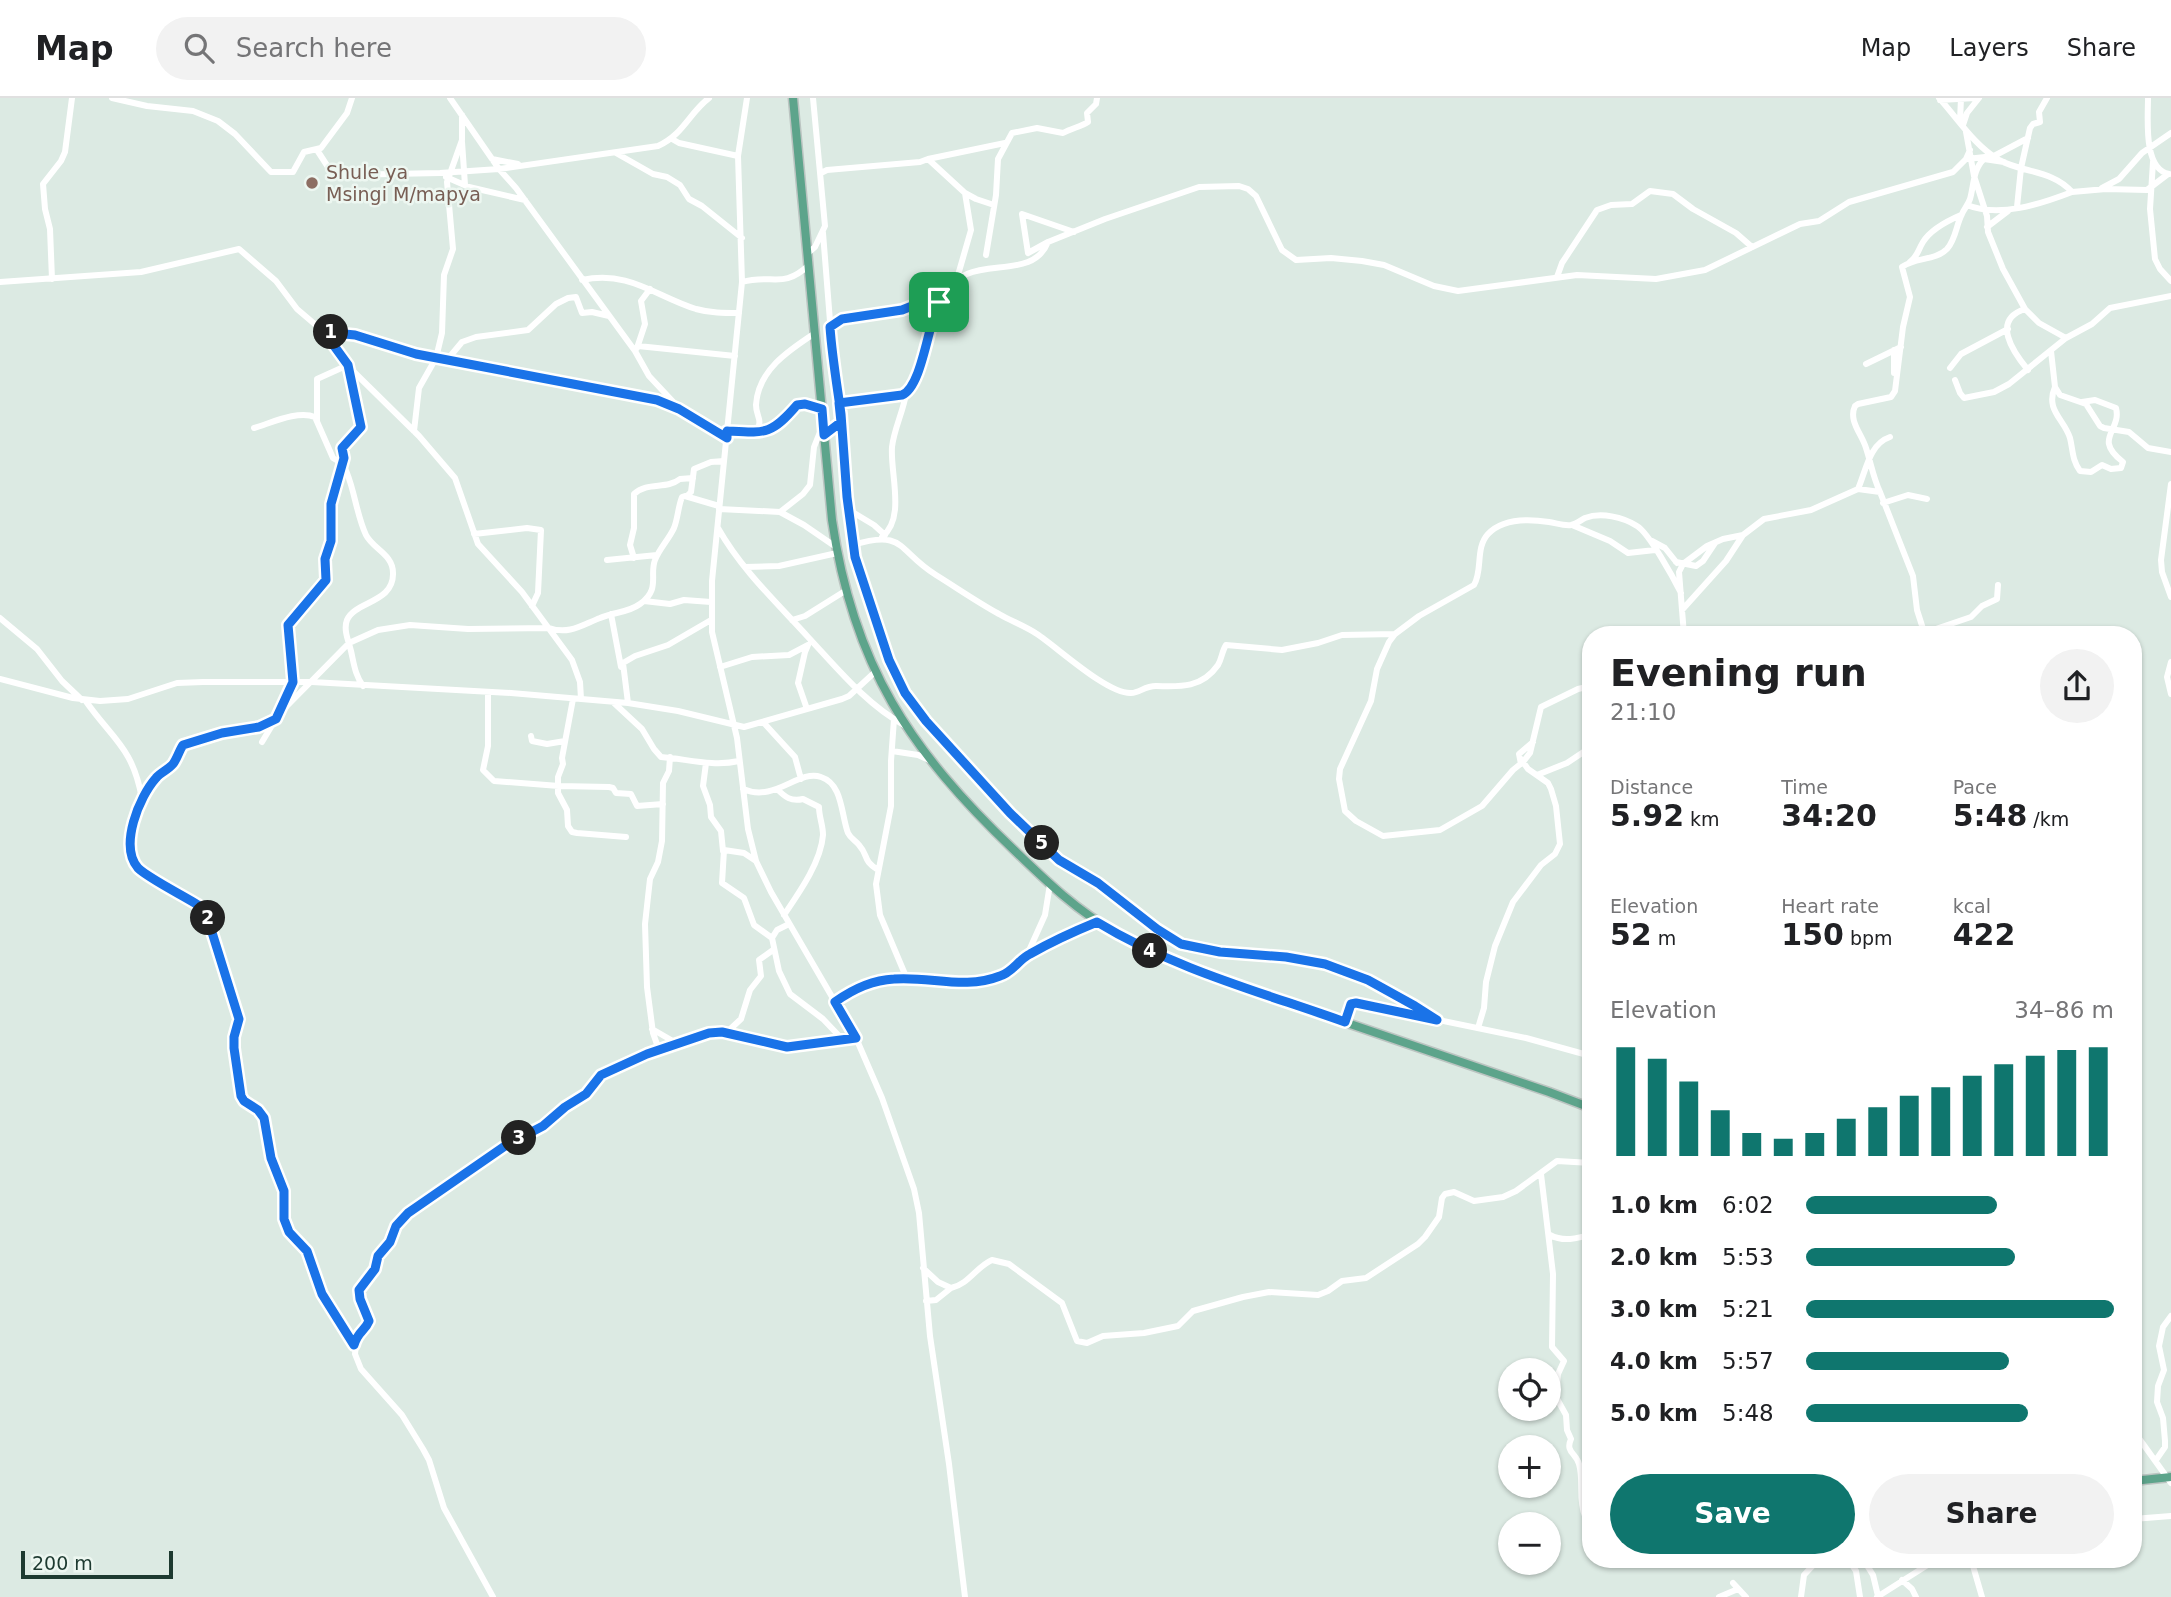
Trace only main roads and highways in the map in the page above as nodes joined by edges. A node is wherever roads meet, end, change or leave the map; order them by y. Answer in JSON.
{"nodes":[{"id":1,"x":793,"y":98,"type":"edge"},
{"id":2,"x":1582,"y":1105,"type":"edge"},
{"id":3,"x":2170,"y":1479,"type":"edge"},
{"id":4,"x":2142,"y":1481,"type":"edge"}],
"edges":[{"from":1,"to":2,"type":"main road"},
{"from":3,"to":4,"type":"main road"}]}
